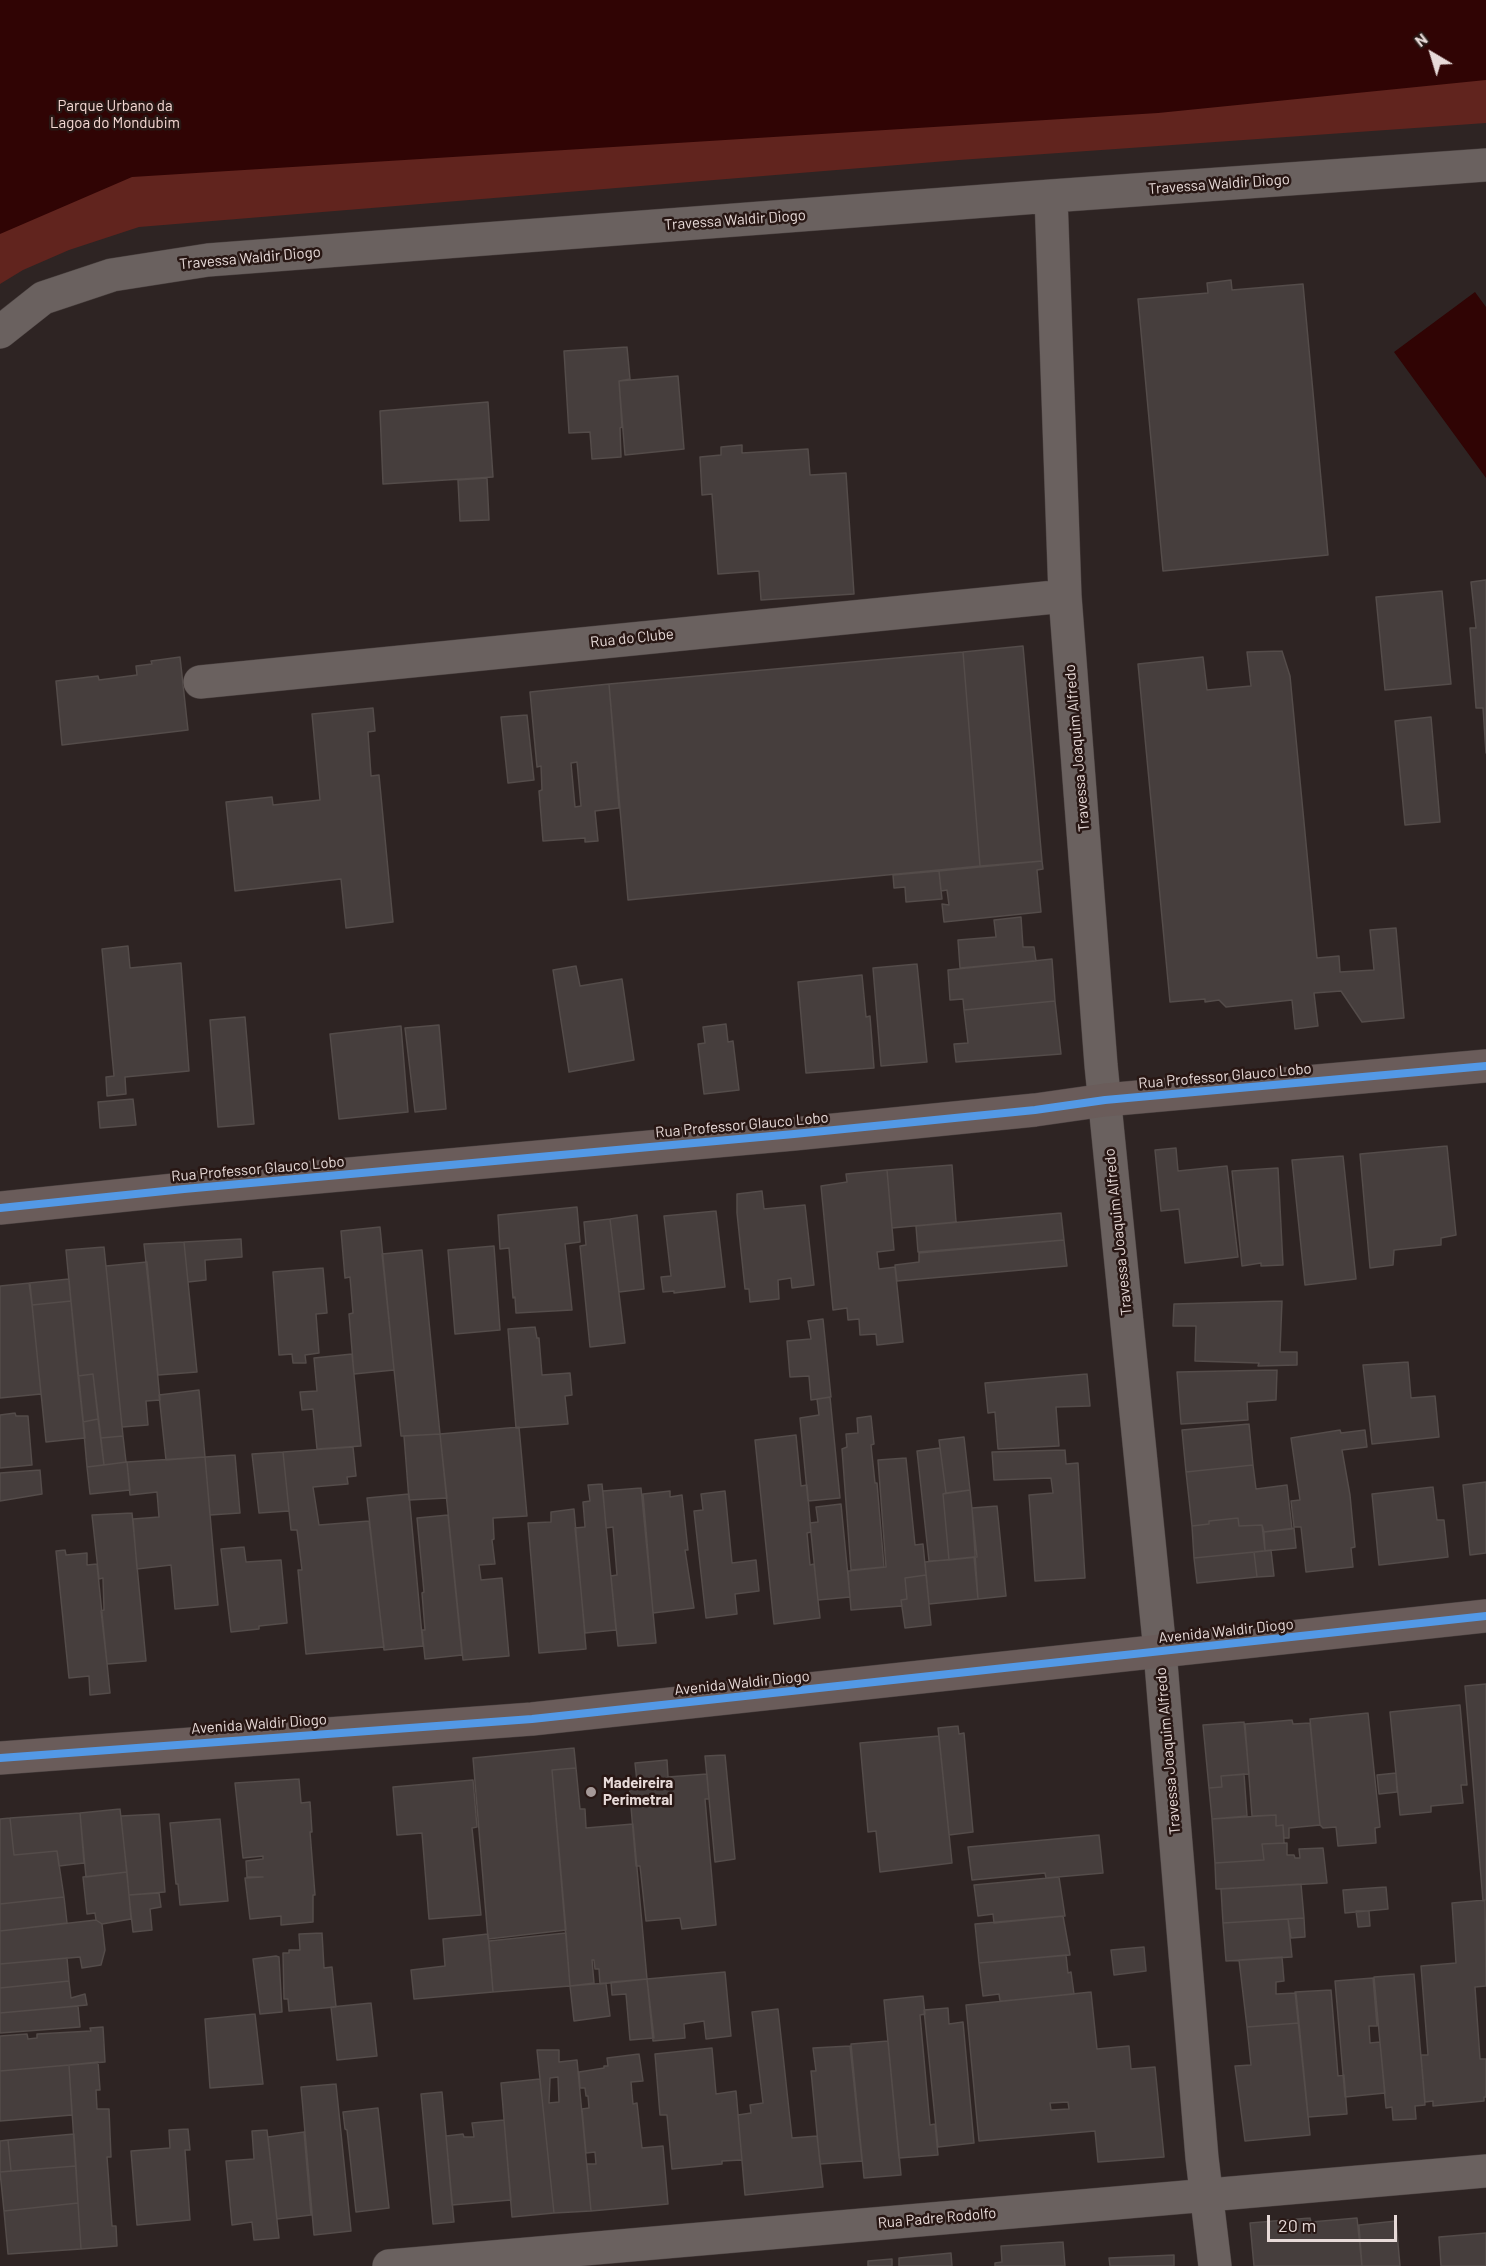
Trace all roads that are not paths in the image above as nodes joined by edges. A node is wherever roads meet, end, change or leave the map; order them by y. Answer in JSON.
{"nodes":[{"id":1,"x":1486,"y":165,"type":"edge"},
{"id":2,"x":1051,"y":196,"type":"junction"},
{"id":3,"x":0,"y":332,"type":"edge"},
{"id":4,"x":1065,"y":596,"type":"junction"},
{"id":5,"x":200,"y":682,"type":"dead end"},
{"id":6,"x":1486,"y":1065,"type":"edge"},
{"id":7,"x":1106,"y":1100,"type":"junction"},
{"id":8,"x":0,"y":1208,"type":"edge"},
{"id":9,"x":1486,"y":1616,"type":"edge"},
{"id":10,"x":1160,"y":1651,"type":"junction"},
{"id":11,"x":0,"y":1758,"type":"edge"},
{"id":12,"x":1486,"y":2171,"type":"edge"},
{"id":13,"x":1206,"y":2194,"type":"junction"},
{"id":14,"x":389,"y":2266,"type":"edge"},
{"id":15,"x":1215,"y":2266,"type":"edge"}],
"edges":[{"from":1,"to":2,"type":"street","name":"Travessa Waldir Diogo"},
{"from":2,"to":3,"type":"street","name":"Travessa Waldir Diogo"},
{"from":2,"to":4,"type":"street","name":"Travessa Joaquim Alfredo"},
{"from":4,"to":5,"type":"street","name":"Rua do Clube"},
{"from":4,"to":7,"type":"street","name":"Travessa Joaquim Alfredo"},
{"from":6,"to":7,"type":"main road","name":"Rua Professor Glauco Lobo"},
{"from":7,"to":8,"type":"main road","name":"Rua Professor Glauco Lobo"},
{"from":7,"to":10,"type":"street","name":"Travessa Joaquim Alfredo"},
{"from":9,"to":10,"type":"main road","name":"Avenida Waldir Diogo"},
{"from":10,"to":11,"type":"main road","name":"Avenida Waldir Diogo"},
{"from":10,"to":13,"type":"street","name":"Travessa Joaquim Alfredo"},
{"from":12,"to":13,"type":"street","name":"Rua Padre Rodolfo"},
{"from":13,"to":14,"type":"street","name":"Rua Padre Rodolfo"},
{"from":13,"to":15,"type":"street","name":"Travessa Joaquim Alfredo"}]}
